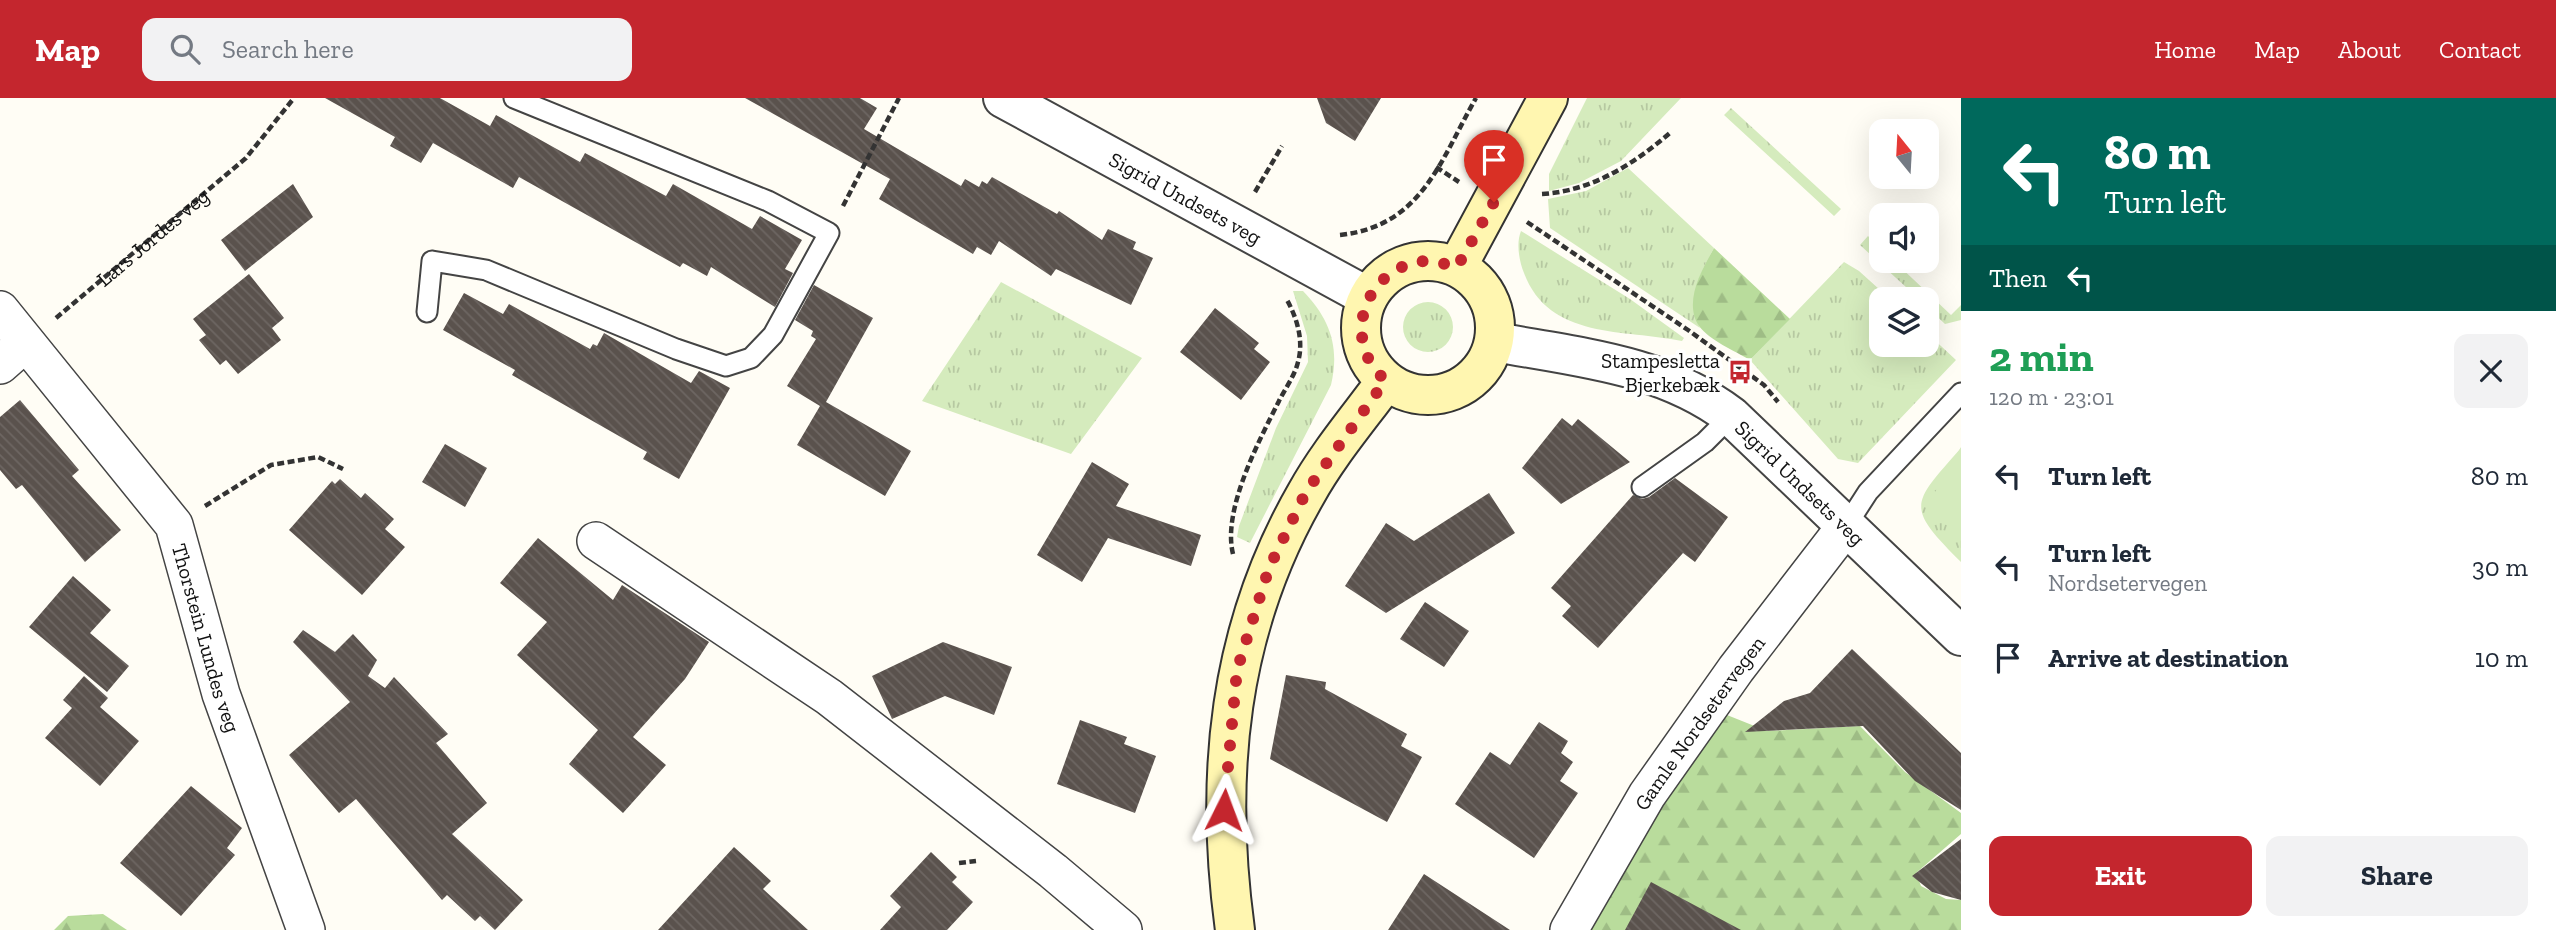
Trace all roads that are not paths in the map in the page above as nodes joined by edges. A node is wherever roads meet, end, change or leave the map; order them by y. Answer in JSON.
{"nodes":[{"id":1,"x":514,"y":98,"type":"edge"},
{"id":2,"x":1003,"y":98,"type":"edge"},
{"id":3,"x":1548,"y":98,"type":"edge"},
{"id":4,"x":1457,"y":267,"type":"junction"},
{"id":5,"x":1368,"y":297,"type":"junction"},
{"id":6,"x":0,"y":310,"type":"edge"},
{"id":7,"x":427,"y":312,"type":"dead end"},
{"id":8,"x":1495,"y":342,"type":"junction"},
{"id":9,"x":13,"y":354,"type":"edge"},
{"id":10,"x":1385,"y":381,"type":"junction"},
{"id":11,"x":1961,"y":393,"type":"edge"},
{"id":12,"x":1731,"y":416,"type":"junction"},
{"id":13,"x":1642,"y":487,"type":"dead end"},
{"id":14,"x":1846,"y":526,"type":"junction"},
{"id":15,"x":596,"y":541,"type":"dead end"},
{"id":16,"x":1961,"y":636,"type":"edge"},
{"id":17,"x":306,"y":930,"type":"edge"},
{"id":18,"x":1123,"y":930,"type":"edge"},
{"id":19,"x":1235,"y":930,"type":"edge"},
{"id":20,"x":1569,"y":930,"type":"edge"}],
"edges":[{"from":1,"to":7,"type":"lane"},
{"from":2,"to":5,"type":"street","name":"Sigrid Undsets veg"},
{"from":3,"to":4,"type":"main road"},
{"from":4,"to":5,"type":"main road"},
{"from":4,"to":8,"type":"main road"},
{"from":5,"to":10,"type":"main road"},
{"from":6,"to":9,"type":"street","name":"Thorstein Lundes veg"},
{"from":8,"to":10,"type":"main road"},
{"from":8,"to":12,"type":"street","name":"Sigrid Undsets veg"},
{"from":9,"to":17,"type":"street","name":"Thorstein Lundes veg"},
{"from":10,"to":19,"type":"main road"},
{"from":11,"to":14,"type":"lane"},
{"from":12,"to":13,"type":"lane"},
{"from":12,"to":14,"type":"street","name":"Sigrid Undsets veg"},
{"from":14,"to":16,"type":"street","name":"Sigrid Undsets veg"},
{"from":14,"to":20,"type":"street","name":"Gamle Nordsetervegen"},
{"from":15,"to":18,"type":"street"}]}
